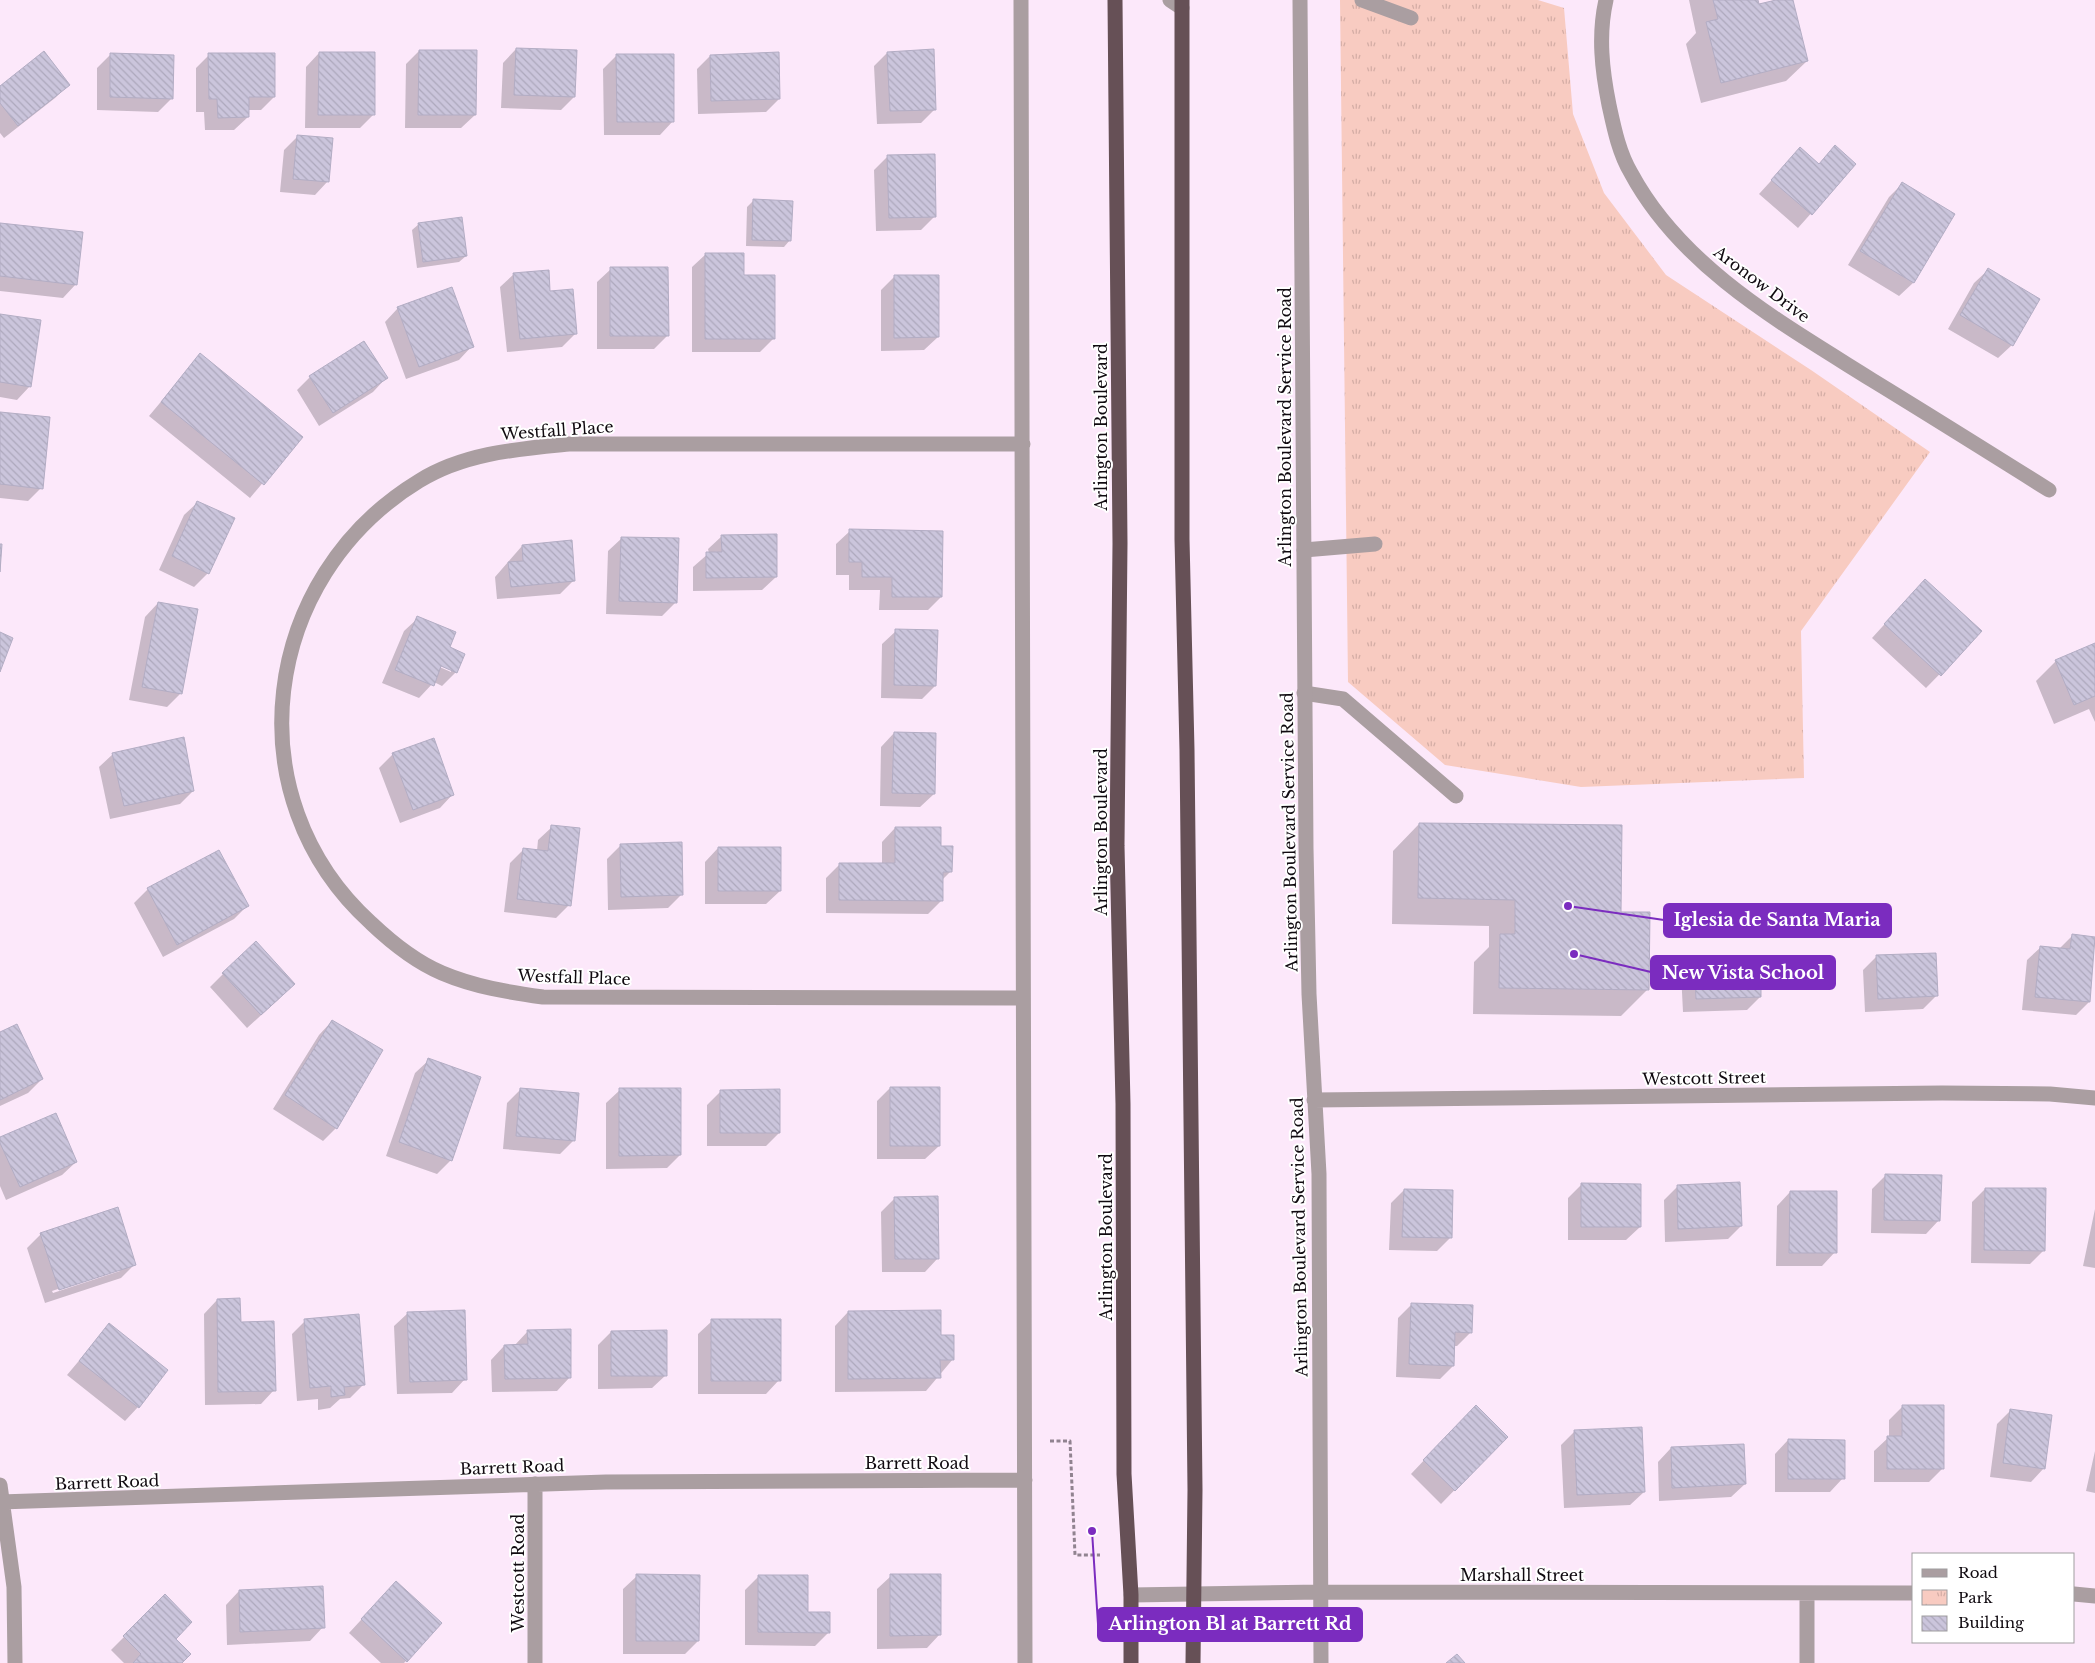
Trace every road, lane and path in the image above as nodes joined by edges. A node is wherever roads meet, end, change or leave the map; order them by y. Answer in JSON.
{"nodes":[{"id":1,"x":1021,"y":0,"type":"edge"},
{"id":2,"x":1116,"y":0,"type":"edge"},
{"id":3,"x":1300,"y":0,"type":"edge"},
{"id":4,"x":1362,"y":0,"type":"edge"},
{"id":5,"x":1606,"y":0,"type":"edge"},
{"id":6,"x":1178,"y":3,"type":"edge"},
{"id":7,"x":1410,"y":18,"type":"dead end"},
{"id":8,"x":1022,"y":444,"type":"junction"},
{"id":9,"x":2049,"y":490,"type":"dead end"},
{"id":10,"x":1375,"y":544,"type":"dead end"},
{"id":11,"x":1304,"y":550,"type":"junction"},
{"id":12,"x":1304,"y":693,"type":"junction"},
{"id":13,"x":1456,"y":796,"type":"dead end"},
{"id":14,"x":1023,"y":998,"type":"junction"},
{"id":15,"x":2095,"y":1098,"type":"edge"},
{"id":16,"x":1314,"y":1100,"type":"junction"},
{"id":17,"x":1025,"y":1442,"type":"junction"},
{"id":18,"x":1025,"y":1480,"type":"junction"},
{"id":19,"x":535,"y":1484,"type":"junction"},
{"id":20,"x":0,"y":1485,"type":"edge"},
{"id":21,"x":2,"y":1502,"type":"edge"},
{"id":22,"x":1100,"y":1555,"type":"dead end"},
{"id":23,"x":1321,"y":1592,"type":"junction"},
{"id":24,"x":1807,"y":1592,"type":"junction"},
{"id":25,"x":1912,"y":1593,"type":"edge"},
{"id":26,"x":1192,"y":1594,"type":"junction"},
{"id":27,"x":2075,"y":1594,"type":"edge"},
{"id":28,"x":1131,"y":1595,"type":"junction"},
{"id":29,"x":2095,"y":1596,"type":"edge"},
{"id":30,"x":16,"y":1663,"type":"edge"},
{"id":31,"x":536,"y":1663,"type":"edge"},
{"id":32,"x":1025,"y":1663,"type":"edge"},
{"id":33,"x":1131,"y":1663,"type":"edge"},
{"id":34,"x":1193,"y":1663,"type":"edge"},
{"id":35,"x":1320,"y":1663,"type":"edge"},
{"id":36,"x":1806,"y":1663,"type":"edge"}],
"edges":[{"from":1,"to":8,"type":"street"},
{"from":2,"to":28,"type":"highway","name":"Arlington Boulevard"},
{"from":3,"to":11,"type":"street","name":"Arlington Boulevard Service Road"},
{"from":4,"to":7,"type":"street"},
{"from":5,"to":9,"type":"street","name":"Aronow Drive"},
{"from":6,"to":26,"type":"highway"},
{"from":8,"to":14,"type":"street"},
{"from":8,"to":14,"type":"street","name":"Westfall Place"},
{"from":10,"to":11,"type":"street"},
{"from":11,"to":12,"type":"street","name":"Arlington Boulevard Service Road"},
{"from":12,"to":13,"type":"street"},
{"from":12,"to":16,"type":"street","name":"Arlington Boulevard Service Road"},
{"from":14,"to":17,"type":"street"},
{"from":15,"to":16,"type":"street","name":"Westcott Street"},
{"from":16,"to":23,"type":"street","name":"Arlington Boulevard Service Road"},
{"from":17,"to":18,"type":"street"},
{"from":17,"to":22,"type":"path"},
{"from":18,"to":19,"type":"street","name":"Barrett Road"},
{"from":18,"to":32,"type":"street"},
{"from":19,"to":21,"type":"street","name":"Barrett Road"},
{"from":19,"to":31,"type":"street","name":"Westcott Road"},
{"from":20,"to":21,"type":"street"},
{"from":21,"to":30,"type":"street"},
{"from":23,"to":24,"type":"street","name":"Marshall Street"},
{"from":23,"to":26,"type":"street","name":"Marshall Street"},
{"from":23,"to":35,"type":"street","name":"Arlington Boulevard Service Road"},
{"from":24,"to":25,"type":"street","name":"Marshall Street"},
{"from":24,"to":36,"type":"street"},
{"from":26,"to":28,"type":"street","name":"Marshall Street"},
{"from":26,"to":34,"type":"highway"},
{"from":27,"to":29,"type":"street"},
{"from":28,"to":33,"type":"highway","name":"Arlington Boulevard"}]}
